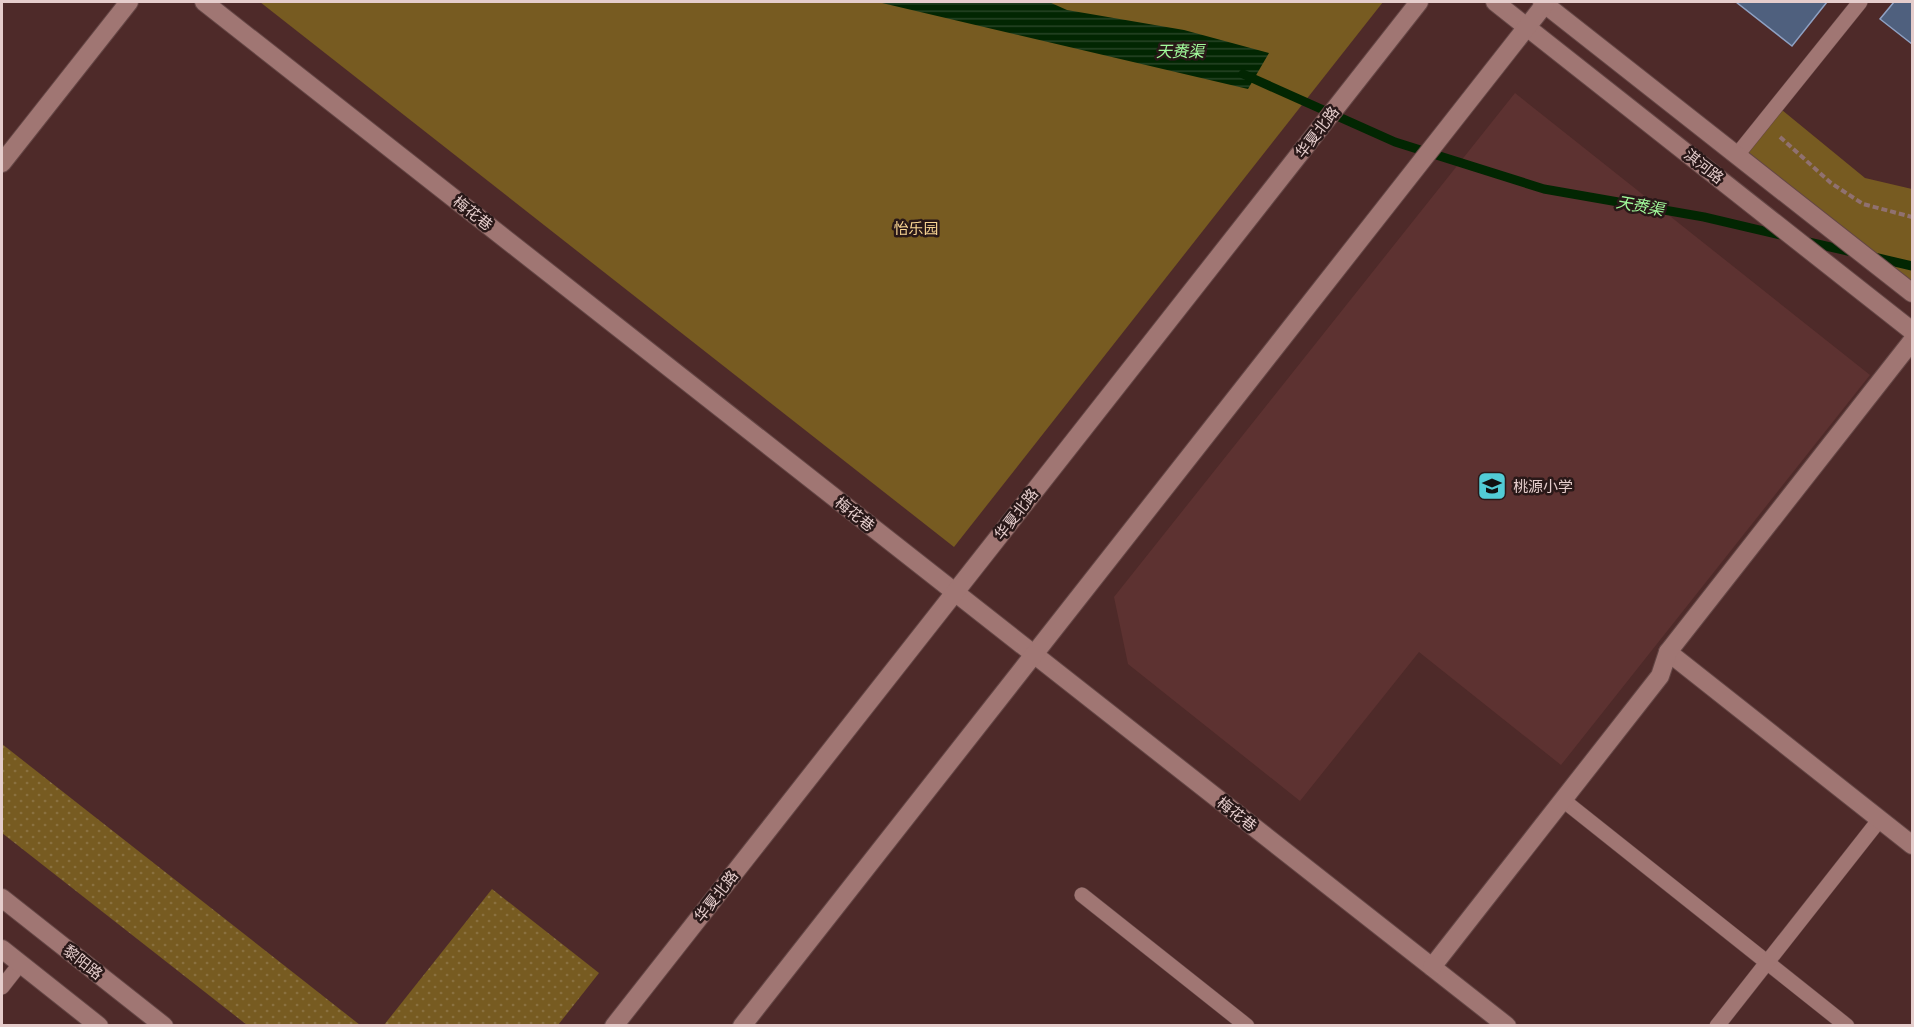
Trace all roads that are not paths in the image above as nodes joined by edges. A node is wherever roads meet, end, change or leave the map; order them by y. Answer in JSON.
{"nodes":[{"id":1,"x":129,"y":2,"type":"edge"},
{"id":2,"x":204,"y":2,"type":"edge"},
{"id":3,"x":1419,"y":2,"type":"edge"},
{"id":4,"x":1495,"y":2,"type":"edge"},
{"id":5,"x":1860,"y":2,"type":"edge"},
{"id":6,"x":1544,"y":3,"type":"edge"},
{"id":7,"x":1527,"y":27,"type":"junction"},
{"id":8,"x":1737,"y":155,"type":"junction"},
{"id":9,"x":2,"y":163,"type":"edge"},
{"id":10,"x":1912,"y":293,"type":"edge"},
{"id":11,"x":1912,"y":331,"type":"edge"},
{"id":12,"x":1912,"y":341,"type":"edge"},
{"id":13,"x":955,"y":592,"type":"junction"},
{"id":14,"x":1668,"y":652,"type":"junction"},
{"id":15,"x":1034,"y":654,"type":"junction"},
{"id":16,"x":1563,"y":800,"type":"junction"},
{"id":17,"x":1880,"y":819,"type":"junction"},
{"id":18,"x":1912,"y":845,"type":"edge"},
{"id":19,"x":1082,"y":895,"type":"dead end"},
{"id":20,"x":2,"y":898,"type":"edge"},
{"id":21,"x":2,"y":949,"type":"edge"},
{"id":22,"x":1767,"y":962,"type":"junction"},
{"id":23,"x":20,"y":964,"type":"junction"},
{"id":24,"x":1432,"y":966,"type":"junction"},
{"id":25,"x":2,"y":987,"type":"edge"},
{"id":26,"x":99,"y":1026,"type":"edge"},
{"id":27,"x":164,"y":1026,"type":"edge"},
{"id":28,"x":614,"y":1026,"type":"edge"},
{"id":29,"x":742,"y":1026,"type":"edge"},
{"id":30,"x":1247,"y":1026,"type":"edge"},
{"id":31,"x":1507,"y":1026,"type":"edge"},
{"id":32,"x":1717,"y":1026,"type":"edge"},
{"id":33,"x":1847,"y":1026,"type":"edge"}],
"edges":[{"from":1,"to":9,"type":"street"},
{"from":2,"to":13,"type":"street","name":"梅花巷"},
{"from":3,"to":13,"type":"street","name":"华夏北路"},
{"from":4,"to":7,"type":"street","name":"淇河路"},
{"from":5,"to":8,"type":"lane"},
{"from":6,"to":7,"type":"street"},
{"from":6,"to":8,"type":"street","name":"淇河路"},
{"from":7,"to":11,"type":"street","name":"淇河路"},
{"from":7,"to":15,"type":"street"},
{"from":8,"to":10,"type":"street","name":"淇河路"},
{"from":12,"to":14,"type":"street"},
{"from":13,"to":15,"type":"street","name":"梅花巷"},
{"from":13,"to":28,"type":"street","name":"华夏北路"},
{"from":14,"to":16,"type":"street"},
{"from":14,"to":17,"type":"street"},
{"from":15,"to":24,"type":"street","name":"梅花巷"},
{"from":15,"to":29,"type":"street"},
{"from":16,"to":22,"type":"lane"},
{"from":16,"to":24,"type":"street"},
{"from":17,"to":18,"type":"street"},
{"from":17,"to":22,"type":"lane"},
{"from":19,"to":30,"type":"lane"},
{"from":20,"to":27,"type":"street","name":"黎阳路"},
{"from":21,"to":23,"type":"street"},
{"from":22,"to":32,"type":"lane"},
{"from":22,"to":33,"type":"lane"},
{"from":23,"to":25,"type":"lane"},
{"from":23,"to":26,"type":"street"},
{"from":24,"to":31,"type":"street","name":"梅花巷"}]}
